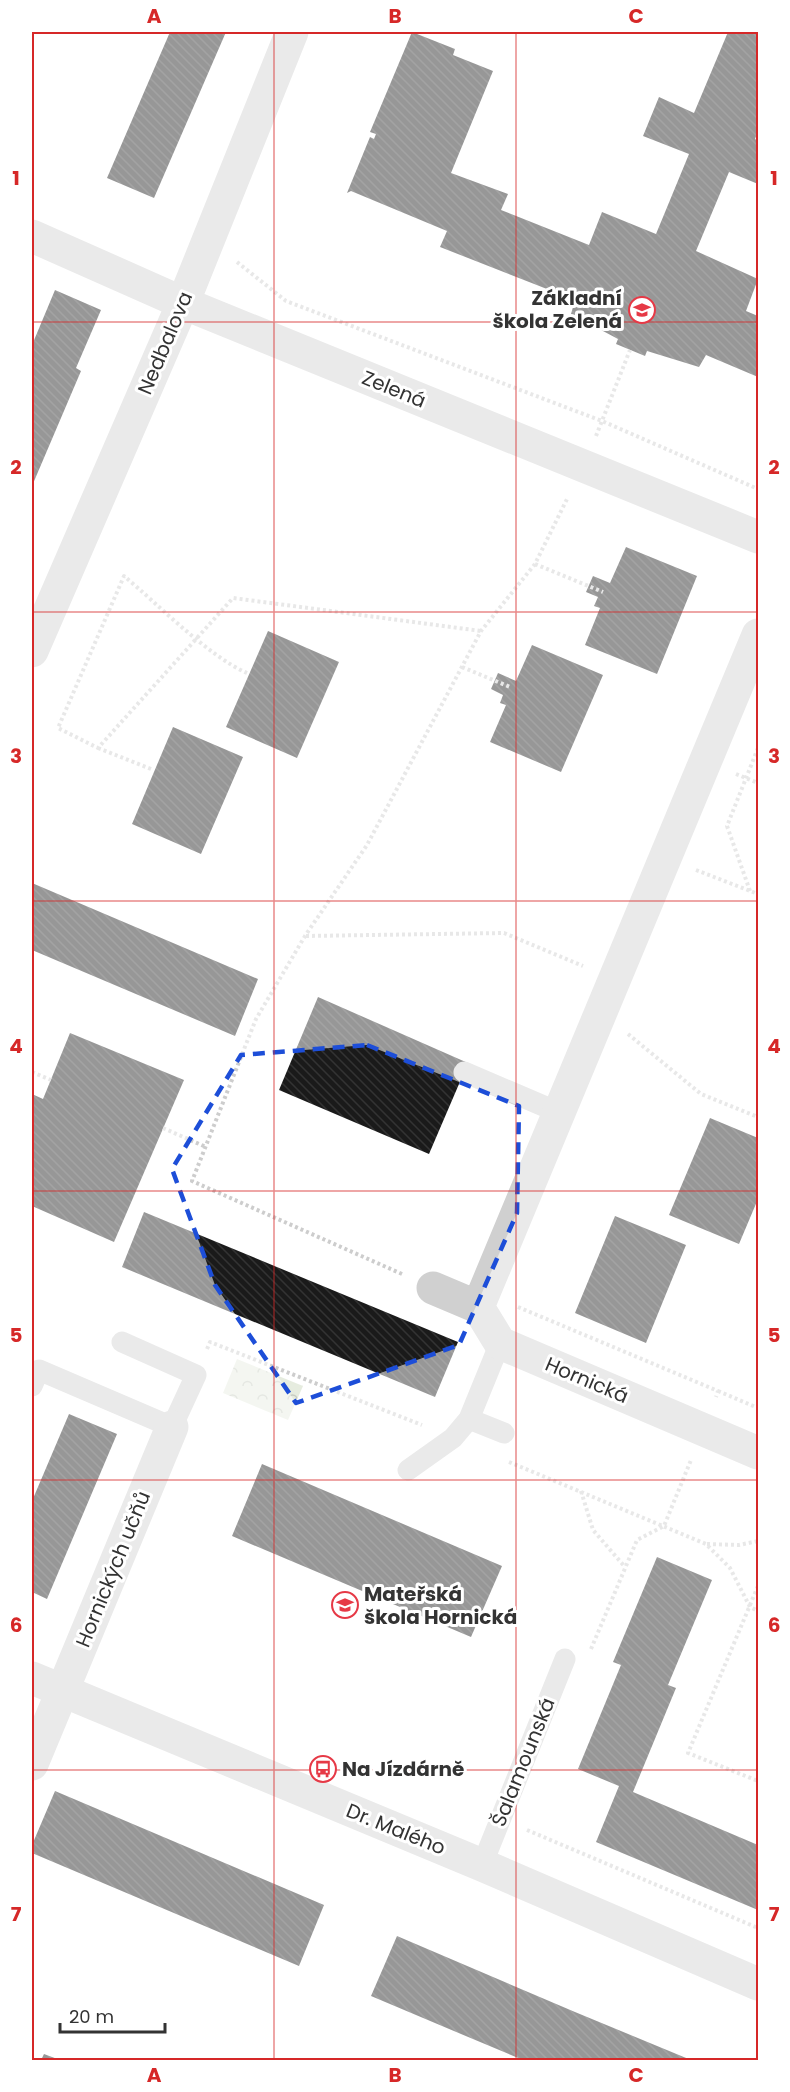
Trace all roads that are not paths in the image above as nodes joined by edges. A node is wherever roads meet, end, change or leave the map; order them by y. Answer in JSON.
{"nodes":[{"id":1,"x":292,"y":32,"type":"edge"},
{"id":2,"x":32,"y":236,"type":"edge"},
{"id":3,"x":183,"y":303,"type":"junction"},
{"id":4,"x":759,"y":537,"type":"edge"},
{"id":5,"x":759,"y":635,"type":"edge"},
{"id":6,"x":32,"y":651,"type":"edge"},
{"id":7,"x":464,"y":1072,"type":"dead end"},
{"id":8,"x":560,"y":1113,"type":"junction"},
{"id":9,"x":433,"y":1288,"type":"road end"},
{"id":10,"x":481,"y":1300,"type":"junction"},
{"id":11,"x":122,"y":1342,"type":"dead end"},
{"id":12,"x":500,"y":1343,"type":"junction"},
{"id":13,"x":32,"y":1386,"type":"edge"},
{"id":14,"x":470,"y":1419,"type":"junction"},
{"id":15,"x":172,"y":1427,"type":"junction"},
{"id":16,"x":504,"y":1433,"type":"dead end"},
{"id":17,"x":759,"y":1453,"type":"edge"},
{"id":18,"x":408,"y":1470,"type":"dead end"},
{"id":19,"x":565,"y":1659,"type":"dead end"},
{"id":20,"x":32,"y":1678,"type":"edge"},
{"id":21,"x":63,"y":1691,"type":"junction"},
{"id":22,"x":32,"y":1764,"type":"edge"},
{"id":23,"x":482,"y":1865,"type":"junction"},
{"id":24,"x":759,"y":1984,"type":"edge"}],
"edges":[{"from":1,"to":3,"type":"street","name":"Nedbalova"},
{"from":2,"to":3,"type":"street","name":"Zelená"},
{"from":3,"to":4,"type":"street","name":"Zelená"},
{"from":3,"to":6,"type":"street","name":"Nedbalova"},
{"from":5,"to":8,"type":"street"},
{"from":7,"to":8,"type":"lane"},
{"from":8,"to":10,"type":"street"},
{"from":9,"to":10,"type":"street"},
{"from":10,"to":12,"type":"street"},
{"from":11,"to":15,"type":"lane","name":"Hornických učňů"},
{"from":12,"to":14,"type":"lane"},
{"from":12,"to":17,"type":"street","name":"Hornická"},
{"from":13,"to":15,"type":"lane"},
{"from":14,"to":16,"type":"lane"},
{"from":14,"to":18,"type":"lane"},
{"from":15,"to":21,"type":"street","name":"Hornických učňů"},
{"from":19,"to":23,"type":"lane","name":"Šalamounská"},
{"from":20,"to":21,"type":"street","name":"Dr. Malého"},
{"from":21,"to":22,"type":"street","name":"Hornických učňů"},
{"from":21,"to":23,"type":"street","name":"Dr. Malého"},
{"from":23,"to":24,"type":"street","name":"Dr. Malého"}]}
